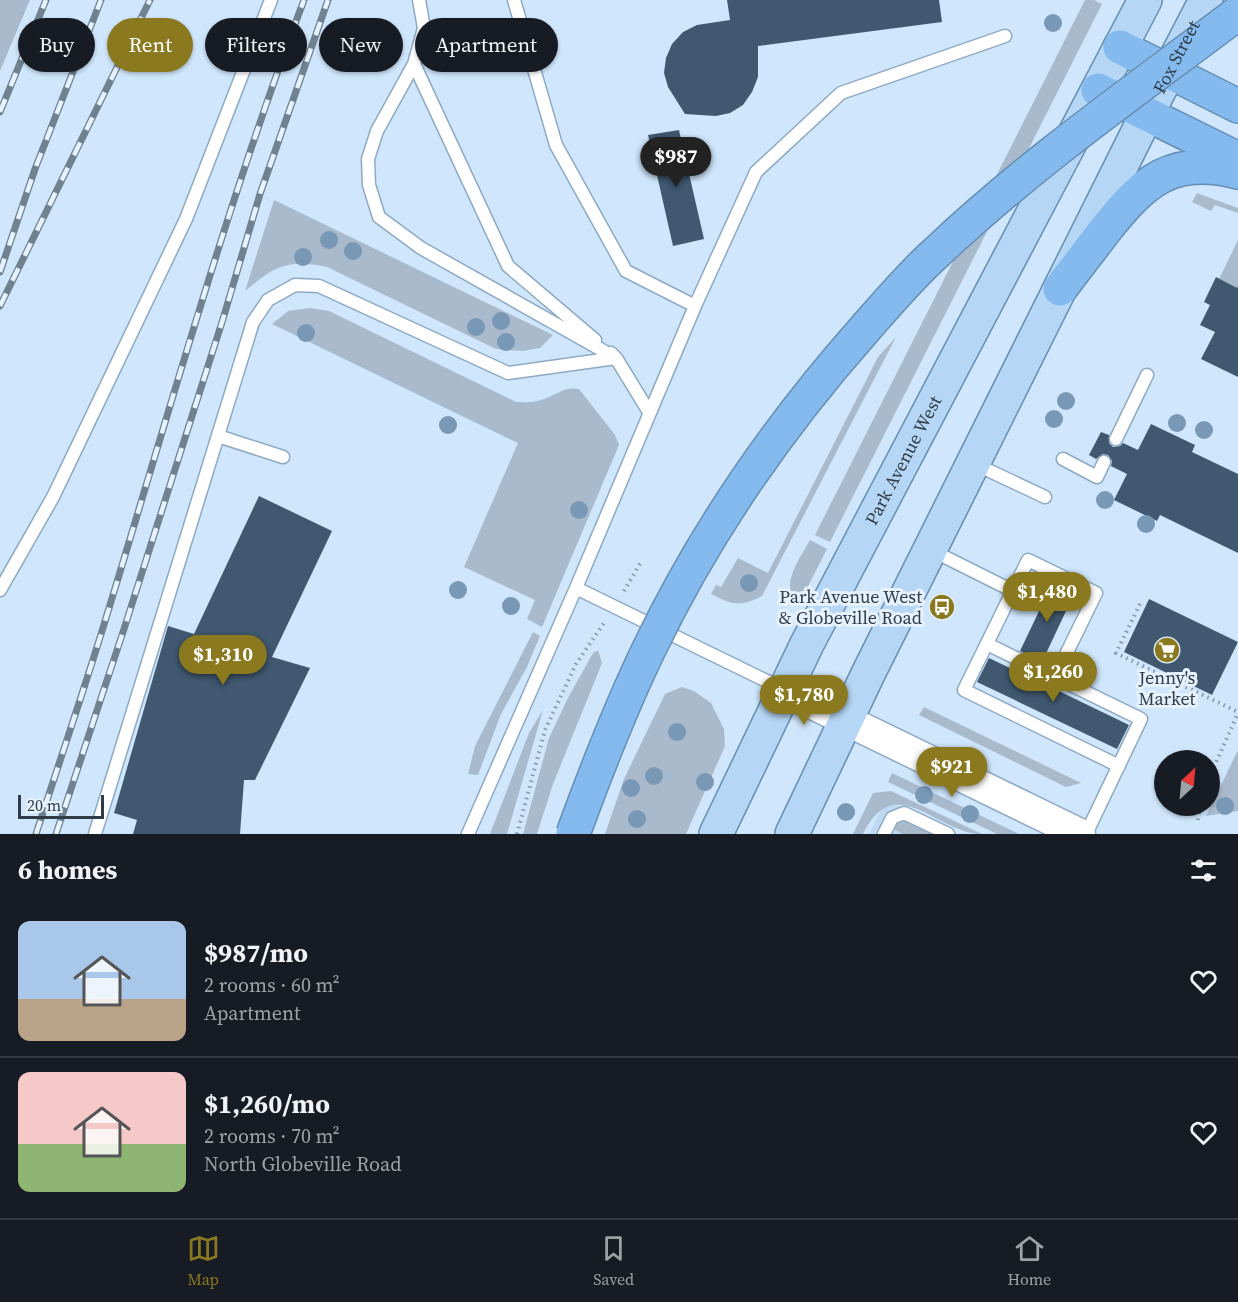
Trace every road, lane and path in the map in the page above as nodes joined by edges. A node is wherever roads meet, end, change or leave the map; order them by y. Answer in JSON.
{"nodes":[{"id":1,"x":271,"y":0,"type":"edge"},
{"id":2,"x":419,"y":0,"type":"edge"},
{"id":3,"x":514,"y":0,"type":"edge"},
{"id":4,"x":1145,"y":0,"type":"edge"},
{"id":5,"x":1206,"y":0,"type":"edge"},
{"id":6,"x":1238,"y":14,"type":"edge"},
{"id":7,"x":1005,"y":36,"type":"dead end"},
{"id":8,"x":1120,"y":47,"type":"junction"},
{"id":9,"x":414,"y":64,"type":"junction"},
{"id":10,"x":1170,"y":72,"type":"junction"},
{"id":11,"x":1098,"y":90,"type":"junction"},
{"id":12,"x":1238,"y":106,"type":"edge"},
{"id":13,"x":1147,"y":114,"type":"junction"},
{"id":14,"x":1238,"y":159,"type":"edge"},
{"id":15,"x":1238,"y":172,"type":"edge"},
{"id":16,"x":1060,"y":289,"type":"junction"},
{"id":17,"x":695,"y":306,"type":"junction"},
{"id":18,"x":616,"y":358,"type":"junction"},
{"id":19,"x":1147,"y":375,"type":"dead end"},
{"id":20,"x":649,"y":412,"type":"junction"},
{"id":21,"x":218,"y":436,"type":"junction"},
{"id":22,"x":1116,"y":439,"type":"dead end"},
{"id":23,"x":283,"y":457,"type":"dead end"},
{"id":24,"x":1063,"y":459,"type":"dead end"},
{"id":25,"x":1104,"y":462,"type":"dead end"},
{"id":26,"x":973,"y":463,"type":"junction"},
{"id":27,"x":1045,"y":498,"type":"dead end"},
{"id":28,"x":930,"y":550,"type":"junction"},
{"id":29,"x":576,"y":588,"type":"junction"},
{"id":30,"x":0,"y":590,"type":"edge"},
{"id":31,"x":1013,"y":591,"type":"junction"},
{"id":32,"x":1140,"y":604,"type":"dead end"},
{"id":33,"x":595,"y":636,"type":"dead end"},
{"id":34,"x":987,"y":644,"type":"junction"},
{"id":35,"x":1055,"y":677,"type":"junction"},
{"id":36,"x":784,"y":690,"type":"junction"},
{"id":37,"x":1238,"y":712,"type":"edge"},
{"id":38,"x":845,"y":720,"type":"junction"},
{"id":39,"x":1220,"y":753,"type":"edge"},
{"id":40,"x":1119,"y":766,"type":"junction"},
{"id":41,"x":1199,"y":816,"type":"edge"},
{"id":42,"x":1198,"y":820,"type":"dead end"},
{"id":43,"x":95,"y":834,"type":"edge"},
{"id":44,"x":468,"y":834,"type":"edge"},
{"id":45,"x":517,"y":834,"type":"edge"},
{"id":46,"x":573,"y":834,"type":"edge"},
{"id":47,"x":716,"y":834,"type":"edge"},
{"id":48,"x":792,"y":834,"type":"edge"},
{"id":49,"x":884,"y":834,"type":"edge"},
{"id":50,"x":948,"y":834,"type":"edge"},
{"id":51,"x":1080,"y":834,"type":"edge"},
{"id":52,"x":1086,"y":834,"type":"edge"}],
"edges":[{"from":1,"to":30,"type":"lane"},
{"from":2,"to":9,"type":"lane"},
{"from":3,"to":17,"type":"lane"},
{"from":4,"to":8,"type":"main road"},
{"from":5,"to":10,"type":"main road","name":"Fox Street"},
{"from":6,"to":46,"type":"highway","bridge":true},
{"from":7,"to":17,"type":"lane"},
{"from":8,"to":10,"type":"highway"},
{"from":8,"to":11,"type":"main road"},
{"from":9,"to":18,"type":"lane"},
{"from":9,"to":18,"type":"lane"},
{"from":10,"to":12,"type":"highway"},
{"from":10,"to":13,"type":"main road","name":"Fox Street"},
{"from":11,"to":13,"type":"highway"},
{"from":11,"to":36,"type":"main road","name":"Park Avenue West"},
{"from":13,"to":14,"type":"highway"},
{"from":13,"to":16,"type":"main road"},
{"from":15,"to":16,"type":"highway"},
{"from":16,"to":26,"type":"main road"},
{"from":17,"to":20,"type":"lane"},
{"from":18,"to":20,"type":"lane"},
{"from":18,"to":21,"type":"lane"},
{"from":19,"to":22,"type":"lane"},
{"from":20,"to":29,"type":"lane"},
{"from":21,"to":23,"type":"lane"},
{"from":21,"to":43,"type":"lane"},
{"from":24,"to":25,"type":"lane"},
{"from":26,"to":27,"type":"lane"},
{"from":26,"to":28,"type":"main road"},
{"from":28,"to":31,"type":"lane"},
{"from":28,"to":38,"type":"main road"},
{"from":29,"to":36,"type":"lane"},
{"from":29,"to":44,"type":"lane"},
{"from":31,"to":34,"type":"lane"},
{"from":31,"to":35,"type":"lane"},
{"from":32,"to":37,"type":"path"},
{"from":33,"to":45,"type":"path"},
{"from":34,"to":35,"type":"lane"},
{"from":34,"to":40,"type":"lane"},
{"from":35,"to":40,"type":"lane"},
{"from":36,"to":38,"type":"street"},
{"from":36,"to":47,"type":"main road","name":"Park Avenue West"},
{"from":37,"to":39,"type":"path"},
{"from":38,"to":48,"type":"main road"},
{"from":38,"to":51,"type":"street"},
{"from":40,"to":52,"type":"lane"},
{"from":41,"to":42,"type":"path"},
{"from":49,"to":50,"type":"lane"}]}
